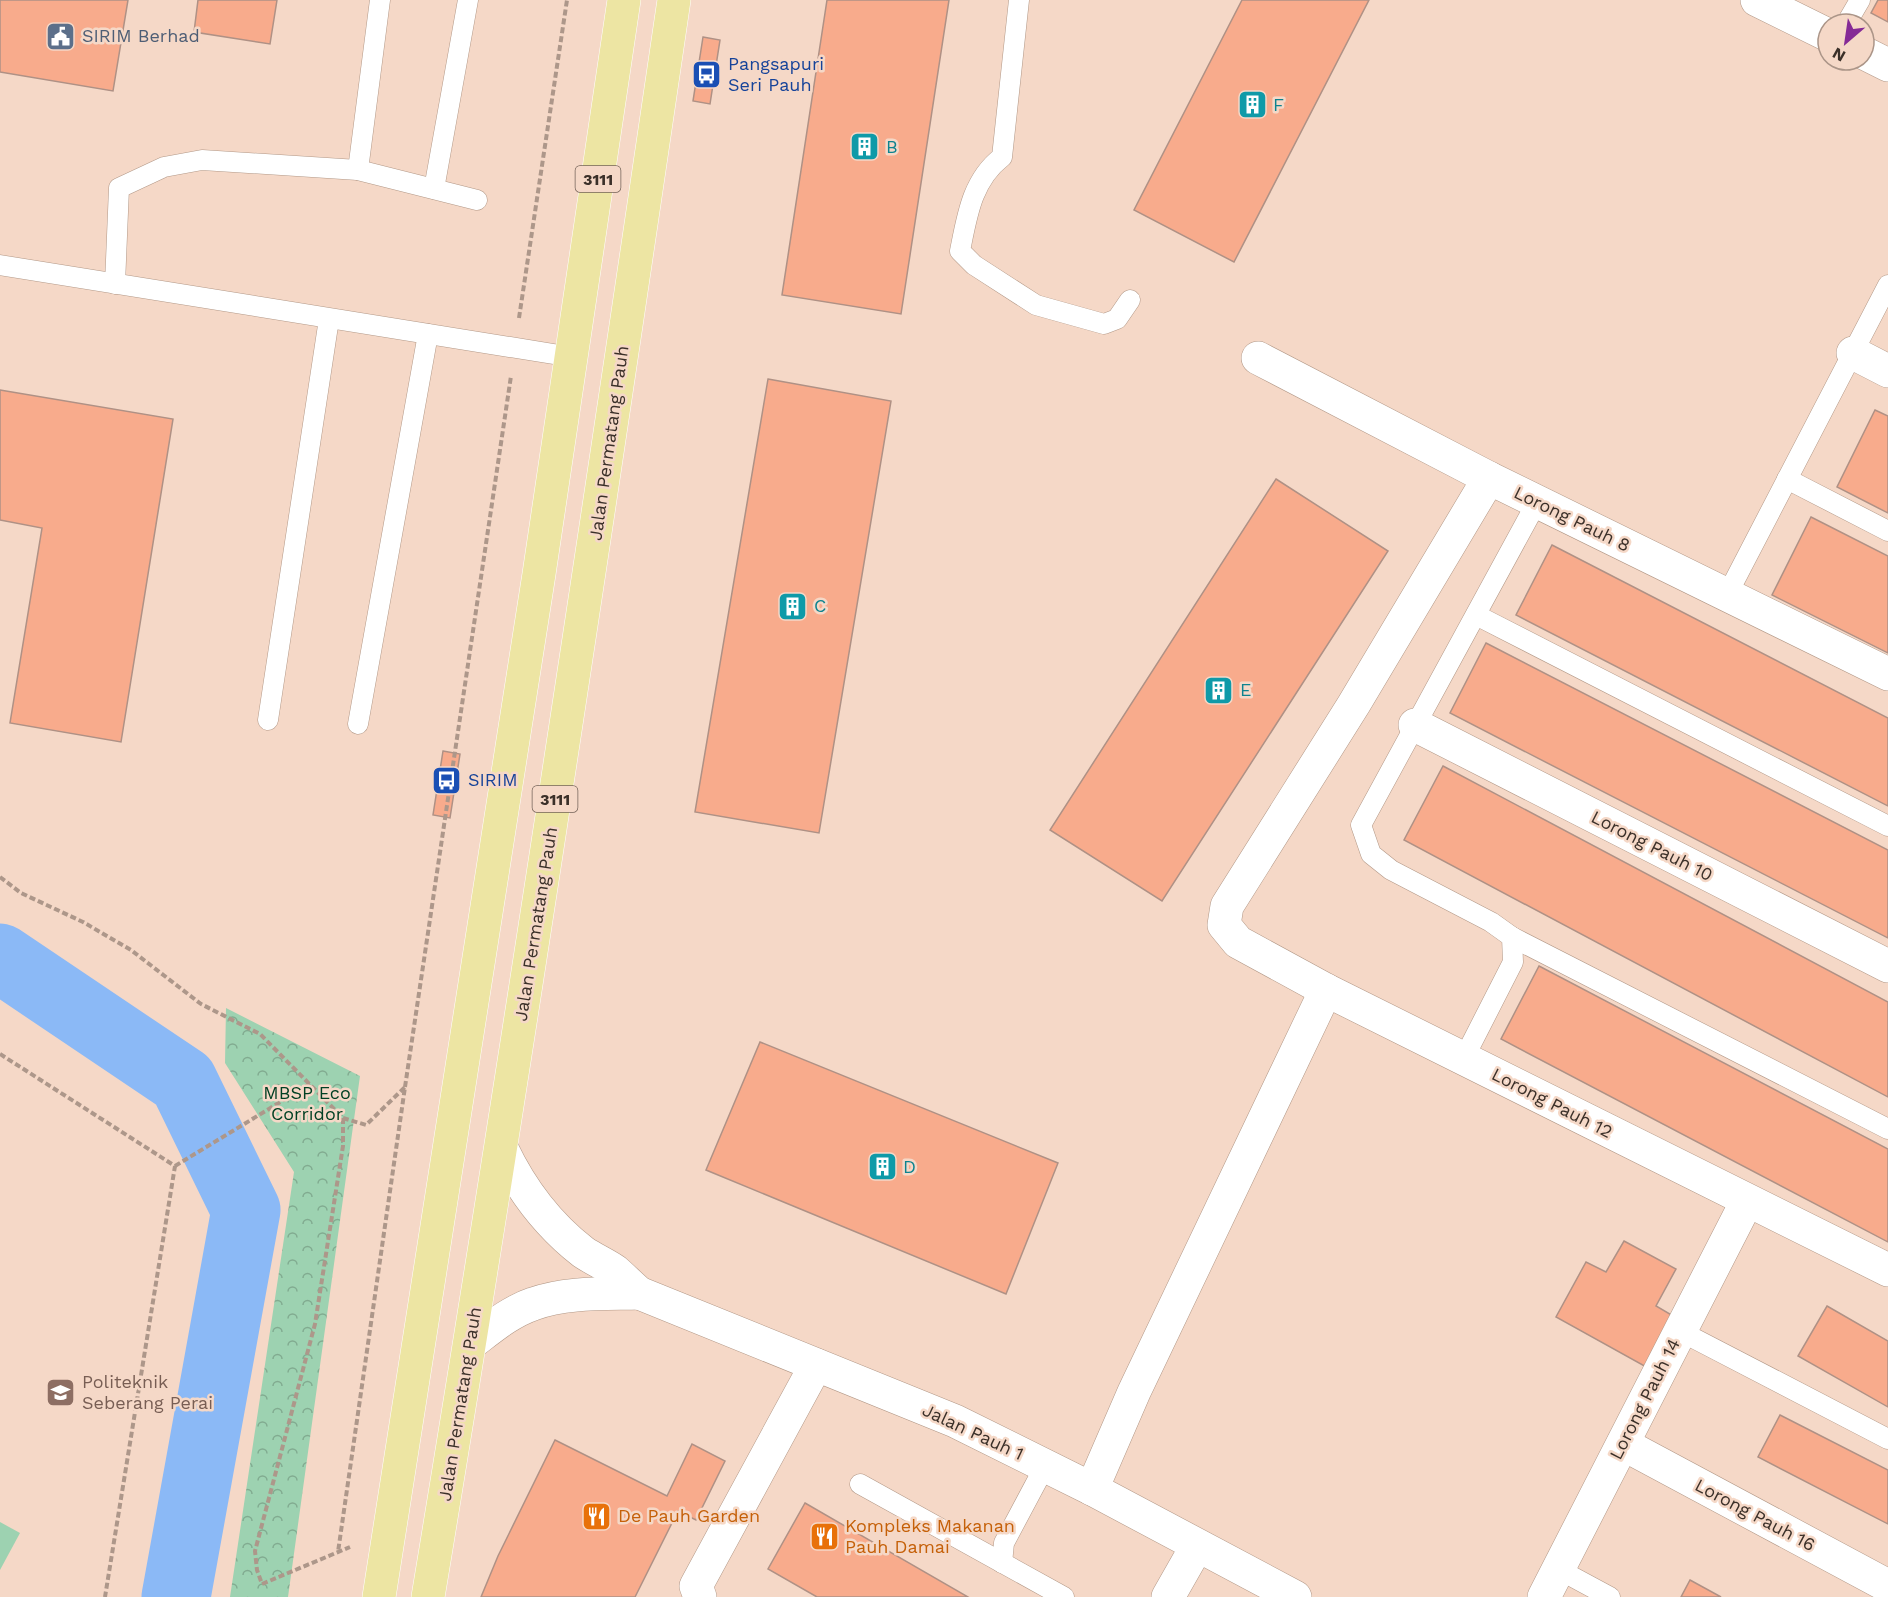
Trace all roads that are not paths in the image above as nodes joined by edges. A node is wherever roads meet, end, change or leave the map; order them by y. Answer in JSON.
{"nodes":[{"id":1,"x":380,"y":0,"type":"edge"},
{"id":2,"x":468,"y":0,"type":"edge"},
{"id":3,"x":624,"y":0,"type":"edge"},
{"id":4,"x":674,"y":0,"type":"edge"},
{"id":5,"x":1019,"y":0,"type":"edge"},
{"id":6,"x":1757,"y":0,"type":"edge"},
{"id":7,"x":1816,"y":29,"type":"edge"},
{"id":8,"x":358,"y":171,"type":"junction"},
{"id":9,"x":434,"y":189,"type":"junction"},
{"id":10,"x":477,"y":200,"type":"dead end"},
{"id":11,"x":0,"y":265,"type":"edge"},
{"id":12,"x":115,"y":284,"type":"junction"},
{"id":13,"x":1888,"y":285,"type":"edge"},
{"id":14,"x":1130,"y":300,"type":"dead end"},
{"id":15,"x":329,"y":319,"type":"junction"},
{"id":16,"x":428,"y":334,"type":"junction"},
{"id":17,"x":1853,"y":353,"type":"junction"},
{"id":18,"x":572,"y":357,"type":"junction"},
{"id":19,"x":1258,"y":358,"type":"dead end"},
{"id":20,"x":1888,"y":371,"type":"edge"},
{"id":21,"x":1489,"y":478,"type":"junction"},
{"id":22,"x":1787,"y":479,"type":"junction"},
{"id":23,"x":1537,"y":502,"type":"junction"},
{"id":24,"x":1888,"y":531,"type":"edge"},
{"id":25,"x":1727,"y":595,"type":"junction"},
{"id":26,"x":1476,"y":615,"type":"junction"},
{"id":27,"x":1888,"y":674,"type":"edge"},
{"id":28,"x":268,"y":720,"type":"dead end"},
{"id":29,"x":358,"y":724,"type":"dead end"},
{"id":30,"x":1415,"y":725,"type":"junction"},
{"id":31,"x":1888,"y":826,"type":"edge"},
{"id":32,"x":1512,"y":937,"type":"junction"},
{"id":33,"x":1888,"y":966,"type":"edge"},
{"id":34,"x":1326,"y":990,"type":"junction"},
{"id":35,"x":1464,"y":1058,"type":"junction"},
{"id":36,"x":1888,"y":1130,"type":"edge"},
{"id":37,"x":502,"y":1149,"type":"junction"},
{"id":38,"x":1747,"y":1201,"type":"junction"},
{"id":39,"x":1888,"y":1270,"type":"edge"},
{"id":40,"x":639,"y":1293,"type":"junction"},
{"id":41,"x":1680,"y":1331,"type":"junction"},
{"id":42,"x":470,"y":1344,"type":"junction"},
{"id":43,"x":816,"y":1365,"type":"junction"},
{"id":44,"x":1888,"y":1439,"type":"edge"},
{"id":45,"x":1623,"y":1444,"type":"junction"},
{"id":46,"x":1045,"y":1466,"type":"junction"},
{"id":47,"x":860,"y":1484,"type":"dead end"},
{"id":48,"x":1092,"y":1489,"type":"junction"},
{"id":49,"x":1197,"y":1546,"type":"junction"},
{"id":50,"x":1002,"y":1563,"type":"junction"},
{"id":51,"x":1551,"y":1583,"type":"edge"},
{"id":52,"x":1888,"y":1586,"type":"edge"},
{"id":53,"x":379,"y":1597,"type":"edge"},
{"id":54,"x":428,"y":1597,"type":"edge"},
{"id":55,"x":700,"y":1597,"type":"edge"},
{"id":56,"x":1064,"y":1597,"type":"edge"},
{"id":57,"x":1168,"y":1597,"type":"edge"},
{"id":58,"x":1295,"y":1597,"type":"edge"},
{"id":59,"x":1610,"y":1597,"type":"edge"}],
"edges":[{"from":1,"to":8,"type":"lane"},
{"from":2,"to":9,"type":"lane"},
{"from":3,"to":18,"type":"main road","number":"3111"},
{"from":4,"to":37,"type":"main road","name":"Jalan Permatang Pauh","number":"3111"},
{"from":5,"to":14,"type":"lane"},
{"from":6,"to":7,"type":"street"},
{"from":8,"to":9,"type":"lane"},
{"from":8,"to":12,"type":"lane"},
{"from":9,"to":10,"type":"lane"},
{"from":11,"to":12,"type":"lane"},
{"from":12,"to":15,"type":"lane"},
{"from":13,"to":17,"type":"lane"},
{"from":15,"to":16,"type":"lane"},
{"from":15,"to":28,"type":"lane"},
{"from":16,"to":18,"type":"lane"},
{"from":16,"to":29,"type":"lane"},
{"from":17,"to":20,"type":"street"},
{"from":17,"to":22,"type":"lane"},
{"from":18,"to":53,"type":"main road","number":"3111"},
{"from":19,"to":21,"type":"street","name":"Lorong Pauh 8"},
{"from":21,"to":23,"type":"street","name":"Lorong Pauh 8"},
{"from":21,"to":34,"type":"street","name":"Lorong Pauh 12"},
{"from":22,"to":24,"type":"lane"},
{"from":22,"to":25,"type":"lane"},
{"from":23,"to":25,"type":"street","name":"Lorong Pauh 8"},
{"from":23,"to":26,"type":"lane"},
{"from":25,"to":27,"type":"street","name":"Lorong Pauh 8"},
{"from":26,"to":30,"type":"lane"},
{"from":26,"to":31,"type":"lane"},
{"from":30,"to":32,"type":"lane"},
{"from":30,"to":33,"type":"street","name":"Lorong Pauh 10"},
{"from":32,"to":35,"type":"lane"},
{"from":32,"to":36,"type":"lane"},
{"from":34,"to":35,"type":"street","name":"Lorong Pauh 12"},
{"from":34,"to":48,"type":"street"},
{"from":35,"to":38,"type":"street","name":"Lorong Pauh 12"},
{"from":37,"to":40,"type":"street","name":"Jalan Pauh 1"},
{"from":37,"to":42,"type":"main road","name":"Jalan Permatang Pauh","number":"3111"},
{"from":38,"to":39,"type":"street","name":"Lorong Pauh 12"},
{"from":38,"to":41,"type":"street","name":"Lorong Pauh 14"},
{"from":40,"to":42,"type":"street","name":"Jalan Pauh 1"},
{"from":40,"to":43,"type":"street","name":"Jalan Pauh 1"},
{"from":41,"to":44,"type":"lane"},
{"from":41,"to":45,"type":"street","name":"Lorong Pauh 14"},
{"from":42,"to":54,"type":"main road","name":"Jalan Permatang Pauh","number":"3111"},
{"from":43,"to":46,"type":"street","name":"Jalan Pauh 1"},
{"from":43,"to":55,"type":"street"},
{"from":45,"to":51,"type":"street","name":"Lorong Pauh 14"},
{"from":45,"to":52,"type":"street","name":"Lorong Pauh 16"},
{"from":46,"to":48,"type":"street","name":"Jalan Pauh 1"},
{"from":46,"to":50,"type":"lane"},
{"from":47,"to":50,"type":"lane"},
{"from":48,"to":49,"type":"street","name":"Jalan Pauh 1"},
{"from":49,"to":57,"type":"street"},
{"from":49,"to":58,"type":"street","name":"Jalan Pauh 1"},
{"from":50,"to":56,"type":"lane"},
{"from":51,"to":59,"type":"lane"}]}
